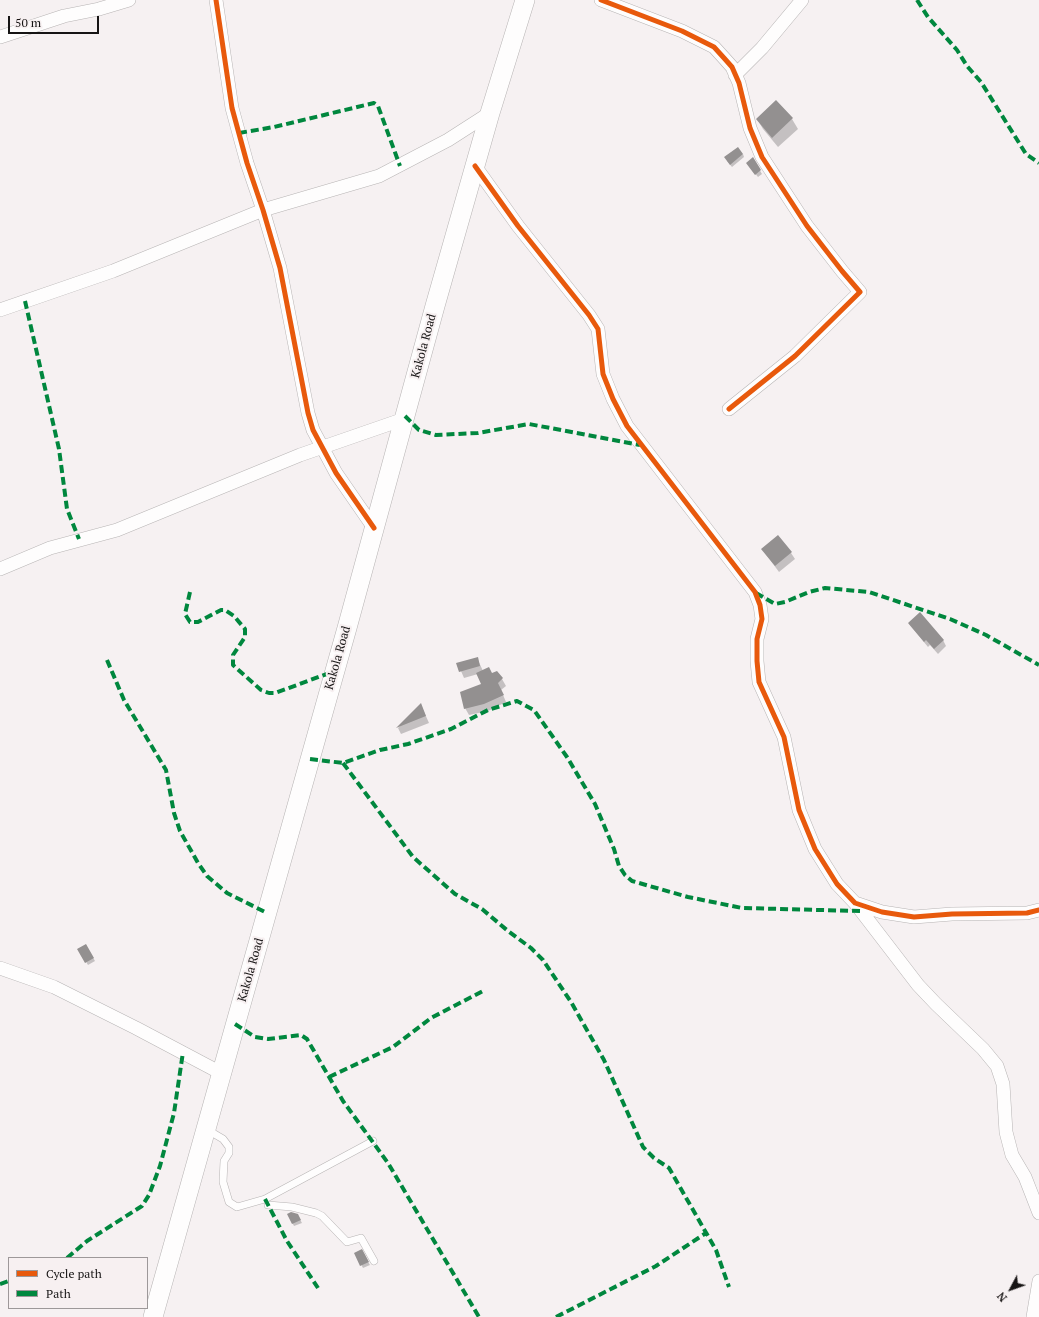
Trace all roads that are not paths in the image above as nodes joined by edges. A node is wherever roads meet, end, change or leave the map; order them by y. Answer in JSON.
{"nodes":[{"id":1,"x":129,"y":0,"type":"edge"},
{"id":2,"x":216,"y":0,"type":"edge"},
{"id":3,"x":525,"y":0,"type":"edge"},
{"id":4,"x":601,"y":0,"type":"edge"},
{"id":5,"x":802,"y":0,"type":"edge"},
{"id":6,"x":0,"y":37,"type":"edge"},
{"id":7,"x":735,"y":75,"type":"junction"},
{"id":8,"x":490,"y":113,"type":"junction"},
{"id":9,"x":475,"y":166,"type":"junction"},
{"id":10,"x":264,"y":210,"type":"junction"},
{"id":11,"x":0,"y":310,"type":"edge"},
{"id":12,"x":729,"y":409,"type":"dead end"},
{"id":13,"x":404,"y":419,"type":"junction"},
{"id":14,"x":323,"y":446,"type":"junction"},
{"id":15,"x":374,"y":528,"type":"junction"},
{"id":16,"x":0,"y":569,"type":"edge"},
{"id":17,"x":854,"y":902,"type":"junction"},
{"id":18,"x":1039,"y":910,"type":"edge"},
{"id":19,"x":0,"y":968,"type":"edge"},
{"id":20,"x":221,"y":1073,"type":"junction"},
{"id":21,"x":206,"y":1129,"type":"junction"},
{"id":22,"x":373,"y":1141,"type":"dead end"},
{"id":23,"x":268,"y":1205,"type":"dead end"},
{"id":24,"x":1039,"y":1213,"type":"edge"},
{"id":25,"x":374,"y":1261,"type":"dead end"},
{"id":26,"x":1039,"y":1281,"type":"edge"},
{"id":27,"x":154,"y":1317,"type":"edge"},
{"id":28,"x":1033,"y":1317,"type":"edge"}],
"edges":[{"from":1,"to":6,"type":"street"},
{"from":2,"to":10,"type":"street"},
{"from":3,"to":8,"type":"main road","name":"Kakola Road"},
{"from":4,"to":7,"type":"street"},
{"from":5,"to":7,"type":"street"},
{"from":7,"to":12,"type":"street"},
{"from":8,"to":9,"type":"main road","name":"Kakola Road"},
{"from":8,"to":10,"type":"street"},
{"from":9,"to":13,"type":"main road","name":"Kakola Road"},
{"from":9,"to":17,"type":"street"},
{"from":10,"to":11,"type":"street"},
{"from":10,"to":14,"type":"street"},
{"from":13,"to":14,"type":"street"},
{"from":13,"to":15,"type":"main road","name":"Kakola Road"},
{"from":14,"to":15,"type":"street"},
{"from":14,"to":16,"type":"street"},
{"from":15,"to":20,"type":"main road","name":"Kakola Road"},
{"from":17,"to":18,"type":"street"},
{"from":17,"to":24,"type":"street"},
{"from":19,"to":20,"type":"street"},
{"from":20,"to":21,"type":"main road","name":"Kakola Road"},
{"from":21,"to":22,"type":"lane"},
{"from":21,"to":27,"type":"main road","name":"Kakola Road"},
{"from":23,"to":25,"type":"lane"},
{"from":26,"to":28,"type":"street"}]}
